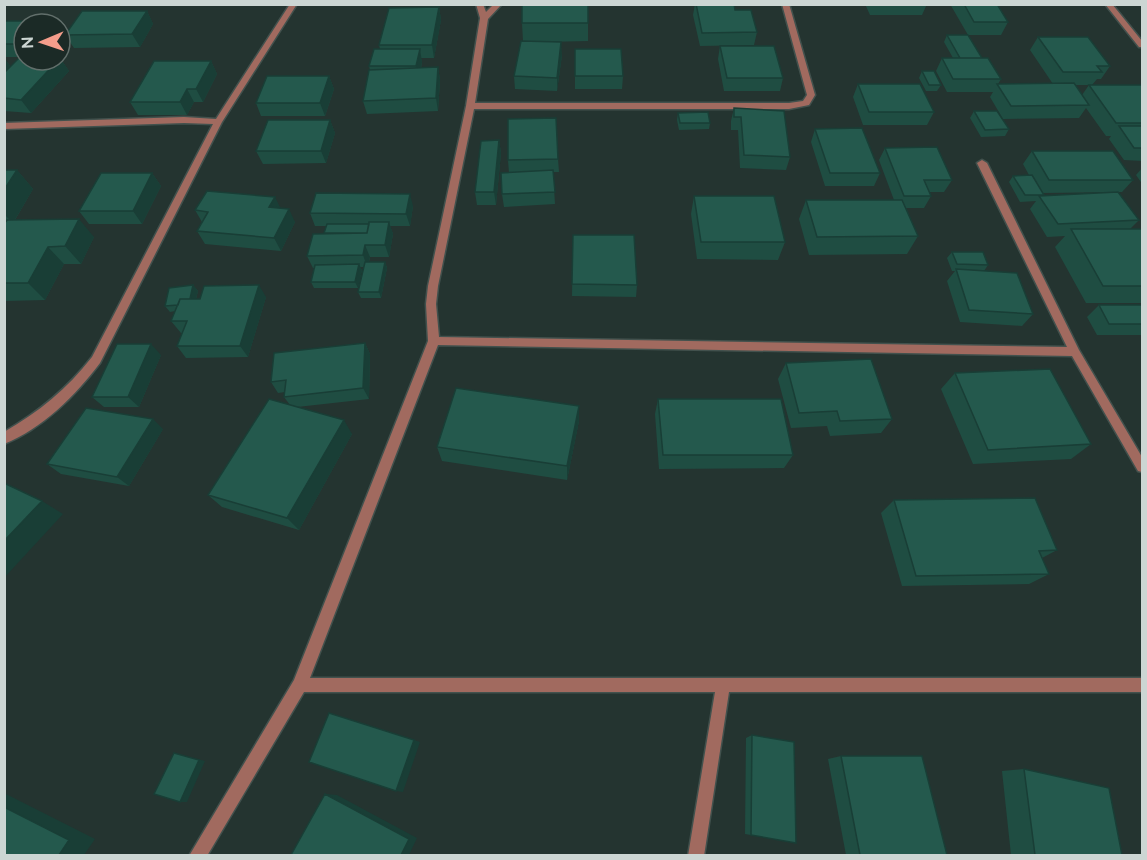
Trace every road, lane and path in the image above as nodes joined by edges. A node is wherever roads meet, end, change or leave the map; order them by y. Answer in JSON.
{"nodes":[{"id":1,"x":294,"y":4,"type":"edge"},
{"id":2,"x":479,"y":4,"type":"edge"},
{"id":3,"x":499,"y":4,"type":"edge"},
{"id":4,"x":785,"y":4,"type":"edge"},
{"id":5,"x":1108,"y":4,"type":"edge"},
{"id":6,"x":484,"y":18,"type":"junction"},
{"id":7,"x":1143,"y":45,"type":"edge"},
{"id":8,"x":470,"y":106,"type":"junction"},
{"id":9,"x":218,"y":122,"type":"junction"},
{"id":10,"x":4,"y":126,"type":"edge"},
{"id":11,"x":982,"y":163,"type":"dead end"},
{"id":12,"x":434,"y":341,"type":"junction"},
{"id":13,"x":1075,"y":352,"type":"junction"},
{"id":14,"x":4,"y":439,"type":"edge"},
{"id":15,"x":1143,"y":467,"type":"edge"},
{"id":16,"x":300,"y":685,"type":"junction"},
{"id":17,"x":1143,"y":685,"type":"edge"},
{"id":18,"x":723,"y":686,"type":"junction"},
{"id":19,"x":197,"y":855,"type":"edge"},
{"id":20,"x":696,"y":855,"type":"edge"}],
"edges":[{"from":1,"to":9,"type":"street"},
{"from":2,"to":6,"type":"street"},
{"from":3,"to":6,"type":"street"},
{"from":4,"to":8,"type":"street"},
{"from":5,"to":7,"type":"street"},
{"from":6,"to":8,"type":"street"},
{"from":8,"to":12,"type":"street"},
{"from":9,"to":10,"type":"street"},
{"from":9,"to":14,"type":"street"},
{"from":11,"to":13,"type":"street"},
{"from":12,"to":13,"type":"street"},
{"from":12,"to":16,"type":"street"},
{"from":13,"to":15,"type":"street"},
{"from":16,"to":18,"type":"street"},
{"from":16,"to":19,"type":"street"},
{"from":17,"to":18,"type":"street"},
{"from":18,"to":20,"type":"street"}]}
